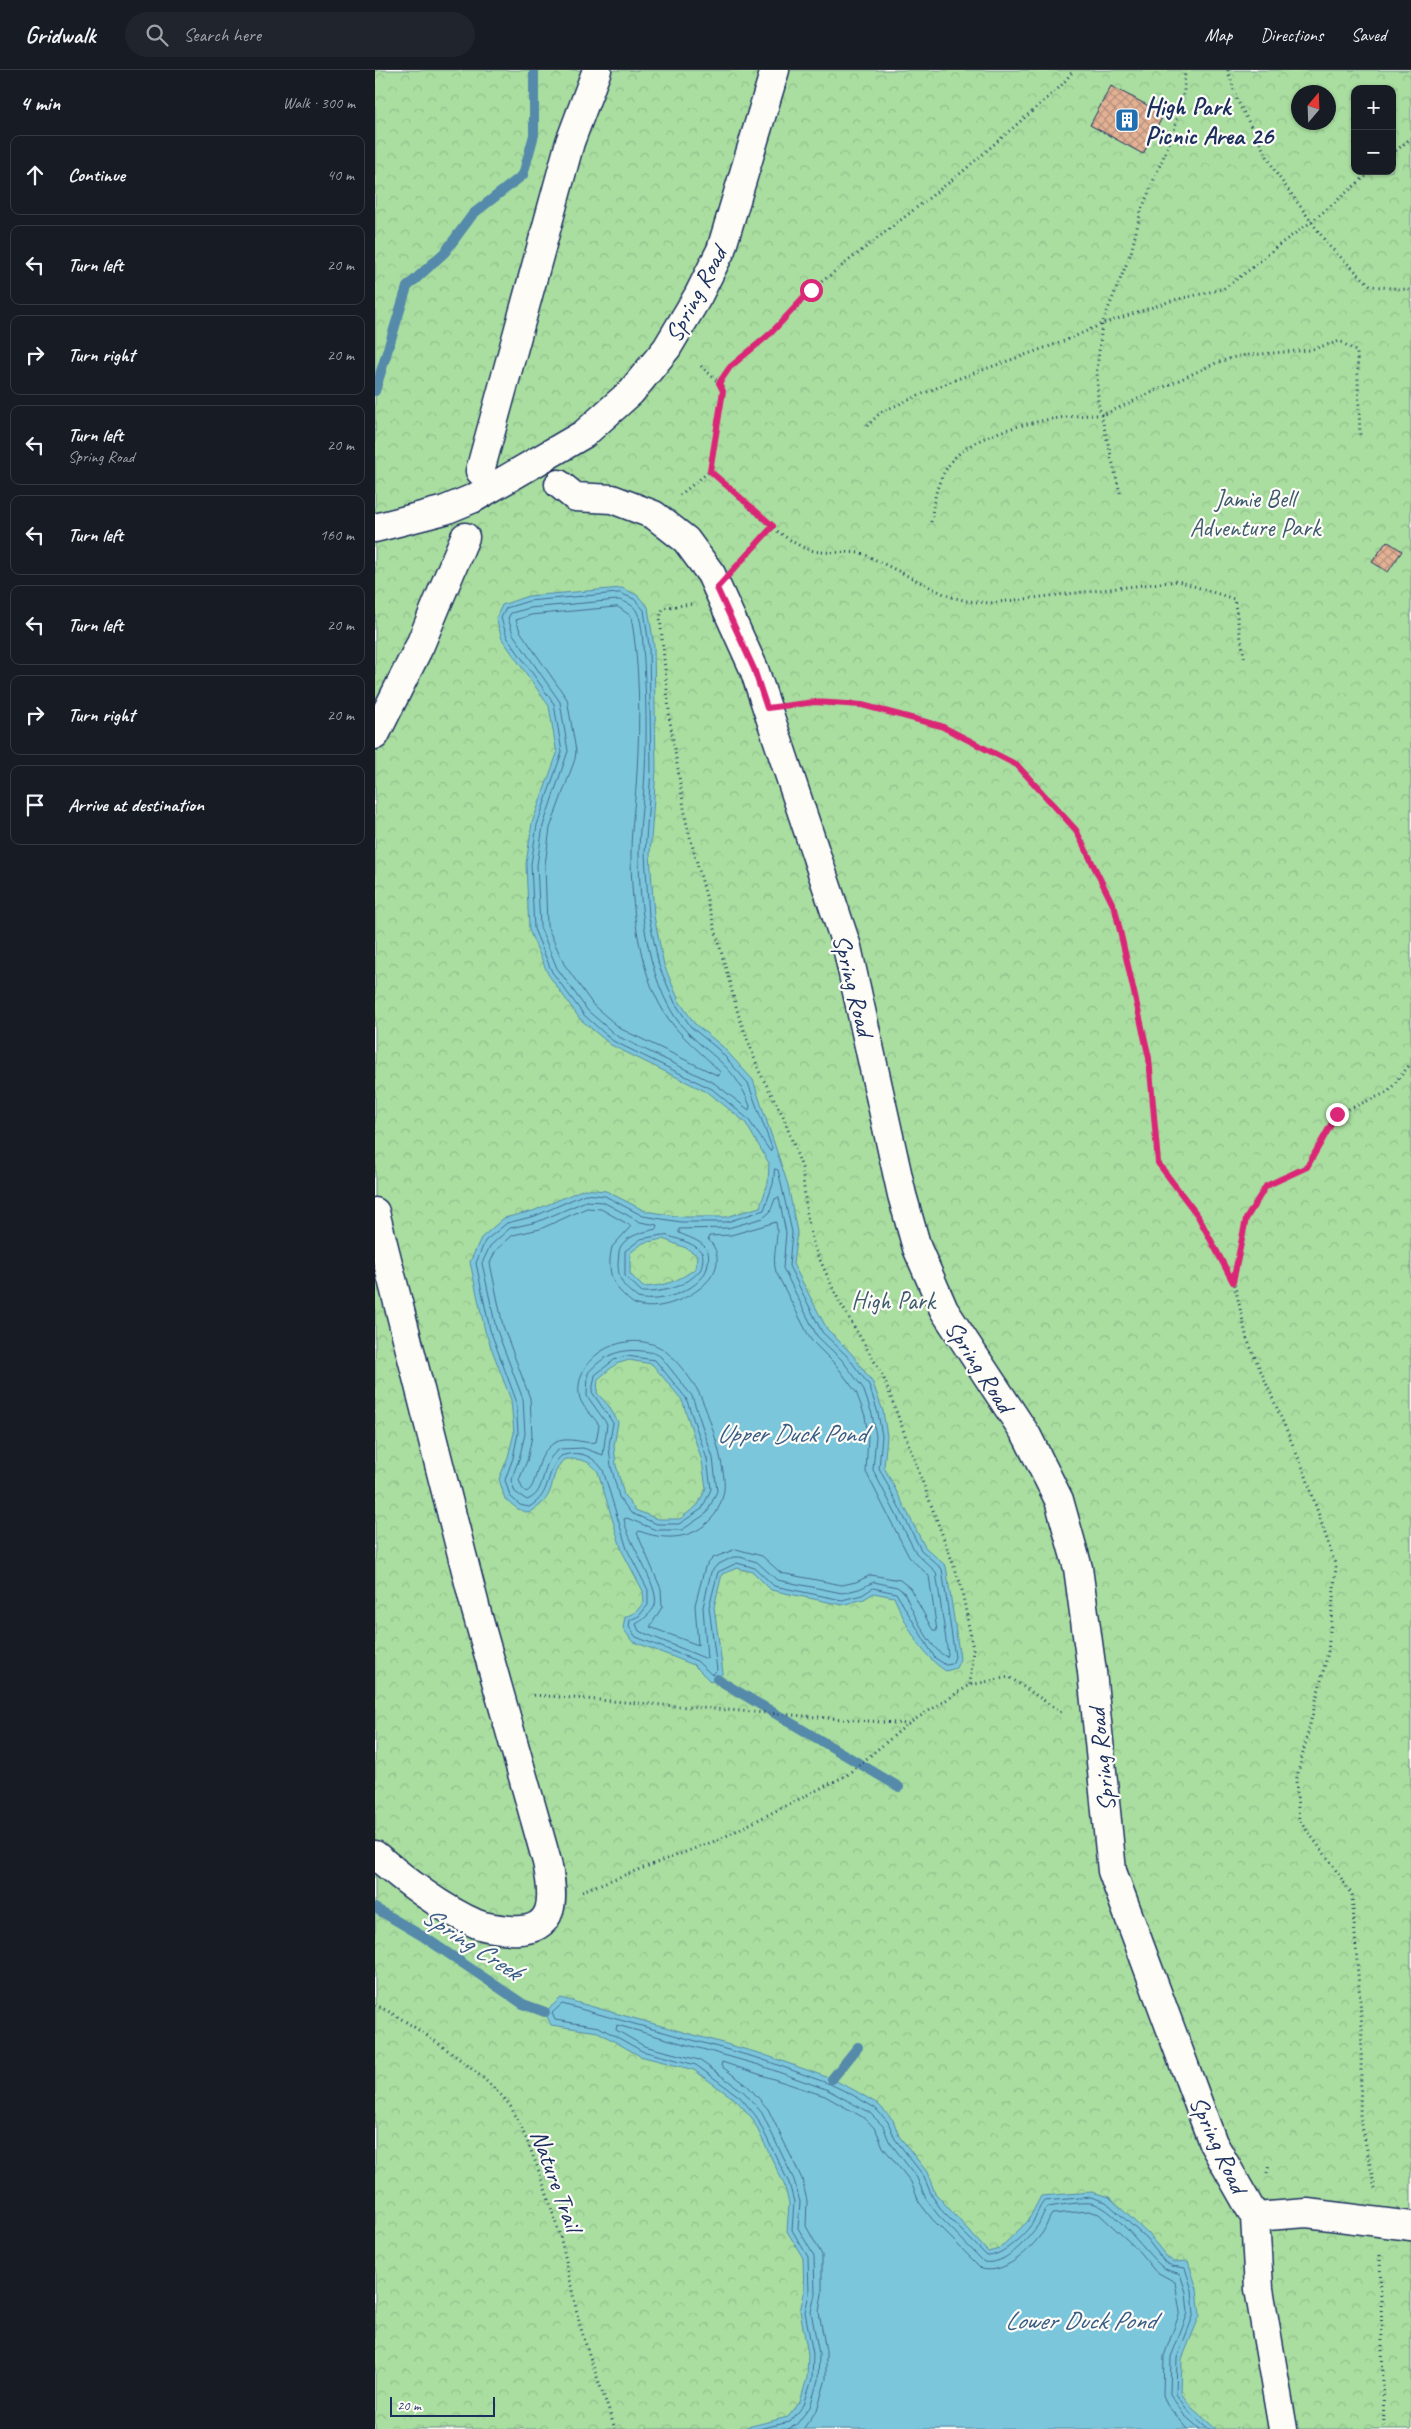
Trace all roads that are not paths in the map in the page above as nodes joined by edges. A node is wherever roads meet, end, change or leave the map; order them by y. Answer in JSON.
{"nodes":[{"id":1,"x":597,"y":70,"type":"edge"},
{"id":2,"x":775,"y":70,"type":"edge"},
{"id":3,"x":480,"y":471,"type":"dead end"},
{"id":4,"x":559,"y":484,"type":"dead end"},
{"id":5,"x":375,"y":528,"type":"edge"},
{"id":6,"x":465,"y":537,"type":"dead end"},
{"id":7,"x":375,"y":735,"type":"edge"},
{"id":8,"x":375,"y":1212,"type":"edge"},
{"id":9,"x":375,"y":1855,"type":"edge"},
{"id":10,"x":1255,"y":2217,"type":"junction"},
{"id":11,"x":1411,"y":2226,"type":"edge"},
{"id":12,"x":1283,"y":2429,"type":"edge"}],
"edges":[{"from":1,"to":3,"type":"street"},
{"from":2,"to":5,"type":"street","name":"Spring Road"},
{"from":4,"to":10,"type":"street","name":"Spring Road"},
{"from":6,"to":7,"type":"street"},
{"from":8,"to":9,"type":"street"},
{"from":10,"to":11,"type":"street","name":"Spring Road"},
{"from":10,"to":12,"type":"street","name":"Spring Road"}]}
